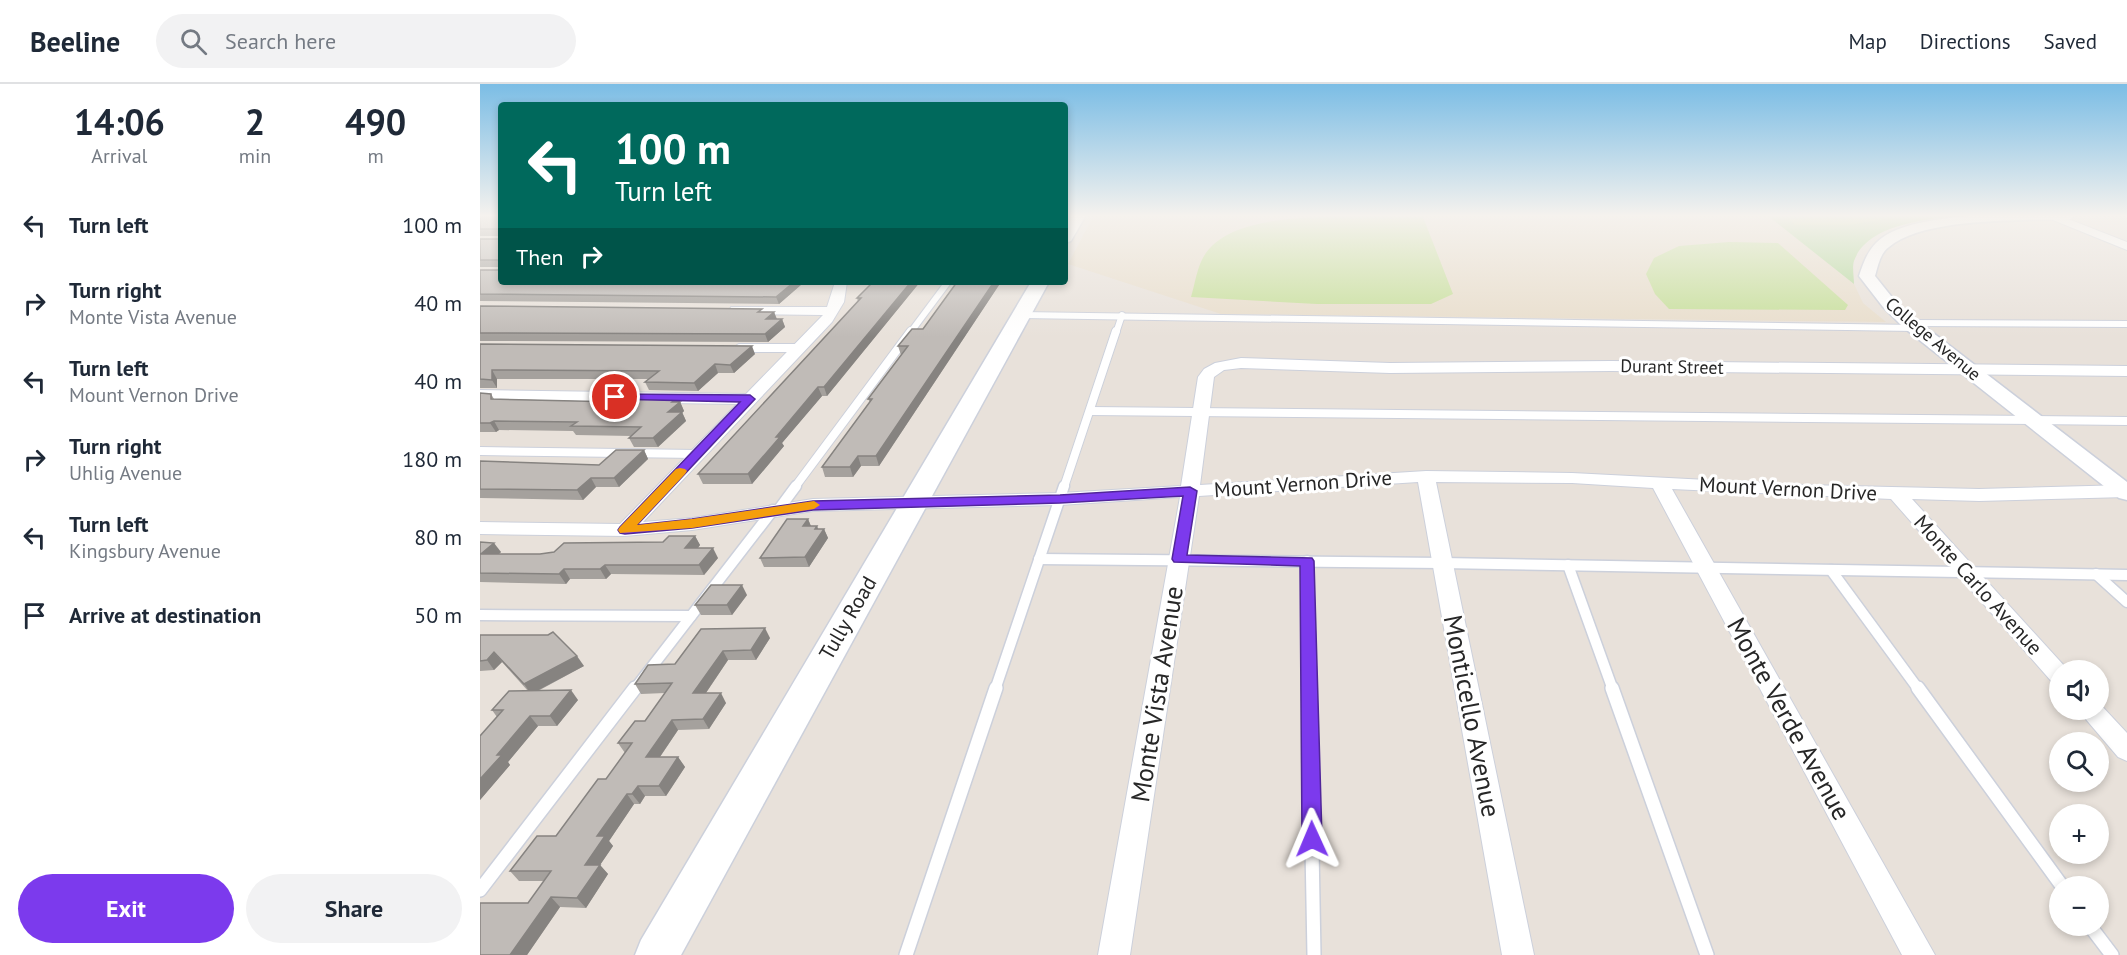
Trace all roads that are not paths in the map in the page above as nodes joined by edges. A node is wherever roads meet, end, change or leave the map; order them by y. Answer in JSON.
{"nodes":[{"id":1,"x":1874,"y":256,"type":"edge"},
{"id":2,"x":840,"y":285,"type":"edge"},
{"id":3,"x":946,"y":285,"type":"edge"},
{"id":4,"x":1038,"y":285,"type":"edge"},
{"id":5,"x":726,"y":310,"type":"edge"},
{"id":6,"x":832,"y":311,"type":"junction"},
{"id":7,"x":1021,"y":315,"type":"junction"},
{"id":8,"x":1122,"y":315,"type":"junction"},
{"id":9,"x":2127,"y":324,"type":"edge"},
{"id":10,"x":1912,"y":325,"type":"junction"},
{"id":11,"x":727,"y":348,"type":"edge"},
{"id":12,"x":798,"y":348,"type":"junction"},
{"id":13,"x":1218,"y":366,"type":"joint"},
{"id":14,"x":1969,"y":370,"type":"junction"},
{"id":15,"x":2127,"y":371,"type":"edge"},
{"id":16,"x":480,"y":395,"type":"edge"},
{"id":17,"x":750,"y":399,"type":"junction"},
{"id":18,"x":1090,"y":411,"type":"junction"},
{"id":19,"x":1201,"y":412,"type":"junction"},
{"id":20,"x":2035,"y":421,"type":"junction"},
{"id":21,"x":2127,"y":421,"type":"edge"},
{"id":22,"x":480,"y":451,"type":"edge"},
{"id":23,"x":697,"y":454,"type":"junction"},
{"id":24,"x":1426,"y":476,"type":"junction"},
{"id":25,"x":1659,"y":482,"type":"junction"},
{"id":26,"x":1190,"y":491,"type":"junction"},
{"id":27,"x":2126,"y":492,"type":"edge"},
{"id":28,"x":1897,"y":494,"type":"junction"},
{"id":29,"x":1060,"y":499,"type":"junction"},
{"id":30,"x":915,"y":501,"type":"junction"},
{"id":31,"x":776,"y":510,"type":"junction"},
{"id":32,"x":480,"y":528,"type":"edge"},
{"id":33,"x":625,"y":530,"type":"junction"},
{"id":34,"x":1040,"y":559,"type":"junction"},
{"id":35,"x":1179,"y":559,"type":"junction"},
{"id":36,"x":1307,"y":561,"type":"junction"},
{"id":37,"x":1443,"y":563,"type":"junction"},
{"id":38,"x":1568,"y":565,"type":"junction"},
{"id":39,"x":1706,"y":568,"type":"junction"},
{"id":40,"x":1832,"y":570,"type":"junction"},
{"id":41,"x":1965,"y":572,"type":"junction"},
{"id":42,"x":2096,"y":574,"type":"junction"},
{"id":43,"x":2127,"y":575,"type":"edge"},
{"id":44,"x":2127,"y":602,"type":"edge"},
{"id":45,"x":480,"y":615,"type":"edge"},
{"id":46,"x":691,"y":616,"type":"junction"},
{"id":47,"x":2049,"y":664,"type":"edge"},
{"id":48,"x":2099,"y":720,"type":"edge"},
{"id":49,"x":2127,"y":750,"type":"edge"},
{"id":50,"x":2055,"y":876,"type":"edge"},
{"id":51,"x":480,"y":890,"type":"edge"},
{"id":52,"x":2098,"y":936,"type":"edge"},
{"id":53,"x":657,"y":955,"type":"edge"},
{"id":54,"x":906,"y":955,"type":"edge"},
{"id":55,"x":1114,"y":955,"type":"edge"},
{"id":56,"x":1314,"y":955,"type":"edge"},
{"id":57,"x":1518,"y":955,"type":"edge"},
{"id":58,"x":1707,"y":955,"type":"edge"},
{"id":59,"x":1919,"y":955,"type":"edge"},
{"id":60,"x":2112,"y":955,"type":"edge"}],
"edges":[{"from":1,"to":10,"type":"street","name":"College Avenue"},
{"from":2,"to":6,"type":"street"},
{"from":3,"to":31,"type":"lane"},
{"from":4,"to":7,"type":"main road","name":"Tully Road"},
{"from":5,"to":6,"type":"street"},
{"from":6,"to":12,"type":"street"},
{"from":7,"to":8,"type":"lane"},
{"from":7,"to":30,"type":"main road","name":"Tully Road"},
{"from":8,"to":10,"type":"lane"},
{"from":8,"to":18,"type":"lane"},
{"from":9,"to":10,"type":"lane"},
{"from":10,"to":14,"type":"street","name":"College Avenue"},
{"from":11,"to":12,"type":"lane"},
{"from":12,"to":17,"type":"street"},
{"from":13,"to":14,"type":"street","name":"Durant Street"},
{"from":13,"to":19,"type":"street","name":"Monte Vista Avenue"},
{"from":14,"to":15,"type":"street","name":"Durant Street"},
{"from":14,"to":20,"type":"street","name":"College Avenue"},
{"from":16,"to":17,"type":"street"},
{"from":17,"to":23,"type":"street"},
{"from":18,"to":19,"type":"lane"},
{"from":18,"to":29,"type":"lane"},
{"from":19,"to":20,"type":"lane"},
{"from":19,"to":26,"type":"street","name":"Monte Vista Avenue"},
{"from":20,"to":21,"type":"lane"},
{"from":20,"to":27,"type":"street","name":"College Avenue"},
{"from":22,"to":23,"type":"lane"},
{"from":23,"to":33,"type":"street"},
{"from":24,"to":25,"type":"street","name":"Mount Vernon Drive"},
{"from":24,"to":26,"type":"street","name":"Mount Vernon Drive"},
{"from":24,"to":37,"type":"street","name":"Monticello Avenue"},
{"from":25,"to":28,"type":"street","name":"Mount Vernon Drive"},
{"from":25,"to":39,"type":"street","name":"Monte Verde Avenue"},
{"from":26,"to":29,"type":"street","name":"Mount Vernon Drive"},
{"from":26,"to":35,"type":"street","name":"Monte Vista Avenue"},
{"from":27,"to":28,"type":"street","name":"Mount Vernon Drive"},
{"from":28,"to":41,"type":"street","name":"Monte Carlo Avenue"},
{"from":29,"to":30,"type":"street","name":"Mount Vernon Drive"},
{"from":29,"to":34,"type":"lane"},
{"from":30,"to":31,"type":"street","name":"Mount Vernon Drive"},
{"from":30,"to":53,"type":"main road","name":"Tully Road"},
{"from":31,"to":33,"type":"street","name":"Mount Vernon Drive"},
{"from":31,"to":46,"type":"lane"},
{"from":32,"to":33,"type":"street","name":"Mount Vernon Drive"},
{"from":34,"to":35,"type":"lane"},
{"from":34,"to":54,"type":"lane"},
{"from":35,"to":36,"type":"lane"},
{"from":35,"to":55,"type":"street","name":"Monte Vista Avenue"},
{"from":36,"to":37,"type":"lane"},
{"from":36,"to":56,"type":"lane"},
{"from":37,"to":38,"type":"lane"},
{"from":37,"to":57,"type":"street","name":"Monticello Avenue"},
{"from":38,"to":39,"type":"lane"},
{"from":38,"to":58,"type":"lane"},
{"from":39,"to":40,"type":"lane"},
{"from":39,"to":59,"type":"street","name":"Monte Verde Avenue"},
{"from":40,"to":41,"type":"lane"},
{"from":40,"to":50,"type":"lane"},
{"from":41,"to":42,"type":"lane"},
{"from":41,"to":47,"type":"street","name":"Monte Carlo Avenue"},
{"from":42,"to":43,"type":"lane"},
{"from":42,"to":44,"type":"lane"},
{"from":45,"to":46,"type":"lane"},
{"from":46,"to":51,"type":"lane"},
{"from":48,"to":49,"type":"street"},
{"from":52,"to":60,"type":"lane"}]}
